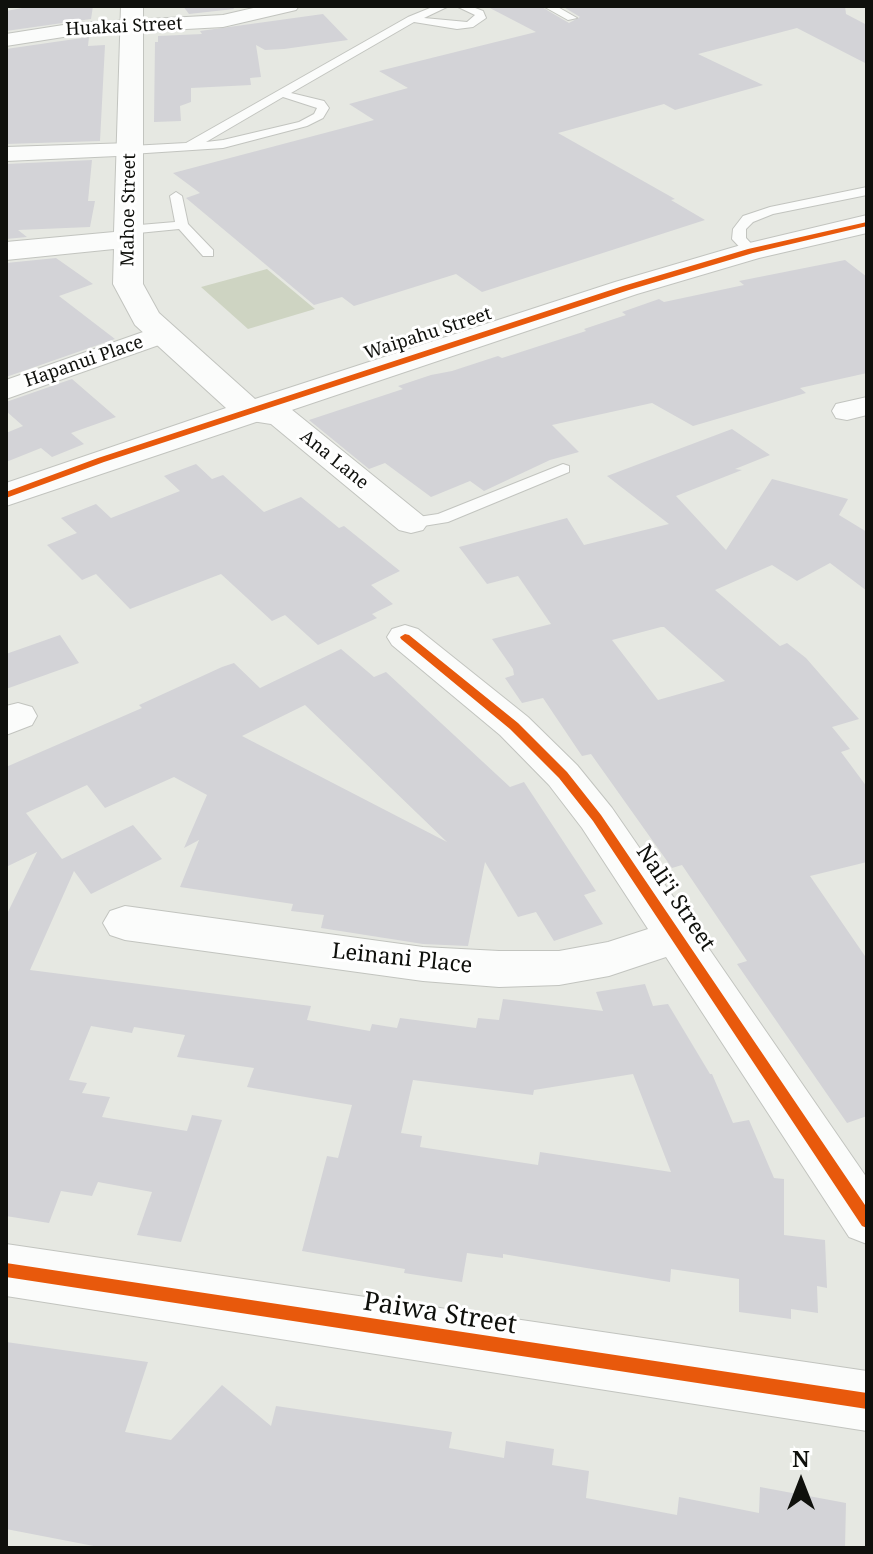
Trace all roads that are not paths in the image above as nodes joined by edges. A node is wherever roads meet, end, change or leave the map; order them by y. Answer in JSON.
{"nodes":[{"id":1,"x":289,"y":6,"type":"edge"},
{"id":2,"x":444,"y":6,"type":"edge"},
{"id":3,"x":461,"y":6,"type":"edge"},
{"id":4,"x":548,"y":6,"type":"edge"},
{"id":5,"x":132,"y":16,"type":"edge"},
{"id":6,"x":572,"y":18,"type":"dead end"},
{"id":7,"x":412,"y":19,"type":"junction"},
{"id":8,"x":6,"y":40,"type":"edge"},
{"id":9,"x":283,"y":94,"type":"junction"},
{"id":10,"x":186,"y":148,"type":"junction"},
{"id":11,"x":131,"y":150,"type":"junction"},
{"id":12,"x":6,"y":154,"type":"edge"},
{"id":13,"x":867,"y":191,"type":"edge"},
{"id":14,"x":176,"y":196,"type":"dead end"},
{"id":15,"x":867,"y":224,"type":"edge"},
{"id":16,"x":182,"y":225,"type":"junction"},
{"id":17,"x":128,"y":234,"type":"junction"},
{"id":18,"x":6,"y":251,"type":"edge"},
{"id":19,"x":751,"y":251,"type":"junction"},
{"id":20,"x":208,"y":253,"type":"dead end"},
{"id":21,"x":163,"y":334,"type":"junction"},
{"id":22,"x":6,"y":390,"type":"edge"},
{"id":23,"x":250,"y":412,"type":"junction"},
{"id":24,"x":563,"y":469,"type":"dead end"},
{"id":25,"x":6,"y":495,"type":"edge"},
{"id":26,"x":411,"y":523,"type":"joint"},
{"id":27,"x":405,"y":637,"type":"dead end"},
{"id":28,"x":125,"y":923,"type":"dead end"},
{"id":29,"x":677,"y":936,"type":"junction"},
{"id":30,"x":867,"y":1221,"type":"edge"},
{"id":31,"x":6,"y":1270,"type":"edge"},
{"id":32,"x":867,"y":1401,"type":"edge"}],
"edges":[{"from":1,"to":5,"type":"street","name":"Huakai Street"},
{"from":2,"to":7,"type":"lane"},
{"from":3,"to":7,"type":"lane"},
{"from":4,"to":6,"type":"lane"},
{"from":5,"to":8,"type":"street","name":"Huakai Street"},
{"from":5,"to":11,"type":"street","name":"Mahoe Street"},
{"from":7,"to":9,"type":"lane"},
{"from":9,"to":10,"type":"lane"},
{"from":9,"to":10,"type":"lane"},
{"from":10,"to":11,"type":"lane"},
{"from":11,"to":12,"type":"street"},
{"from":11,"to":17,"type":"street","name":"Mahoe Street"},
{"from":13,"to":19,"type":"lane"},
{"from":14,"to":16,"type":"lane"},
{"from":15,"to":19,"type":"street","name":"Waipahu Street"},
{"from":16,"to":17,"type":"lane"},
{"from":16,"to":20,"type":"lane"},
{"from":17,"to":18,"type":"street"},
{"from":17,"to":21,"type":"street","name":"Mahoe Street"},
{"from":19,"to":23,"type":"street","name":"Waipahu Street"},
{"from":21,"to":22,"type":"street","name":"Hapanui Place"},
{"from":21,"to":23,"type":"street","name":"Mahoe Street"},
{"from":23,"to":25,"type":"street","name":"Waipahu Street"},
{"from":23,"to":26,"type":"street","name":"Ana Lane"},
{"from":24,"to":26,"type":"lane"},
{"from":27,"to":29,"type":"street","name":"Nali'i Street"},
{"from":28,"to":29,"type":"street","name":"Leinani Place"},
{"from":29,"to":30,"type":"street","name":"Nali'i Street"},
{"from":31,"to":32,"type":"street","name":"Paiwa Street"}]}
